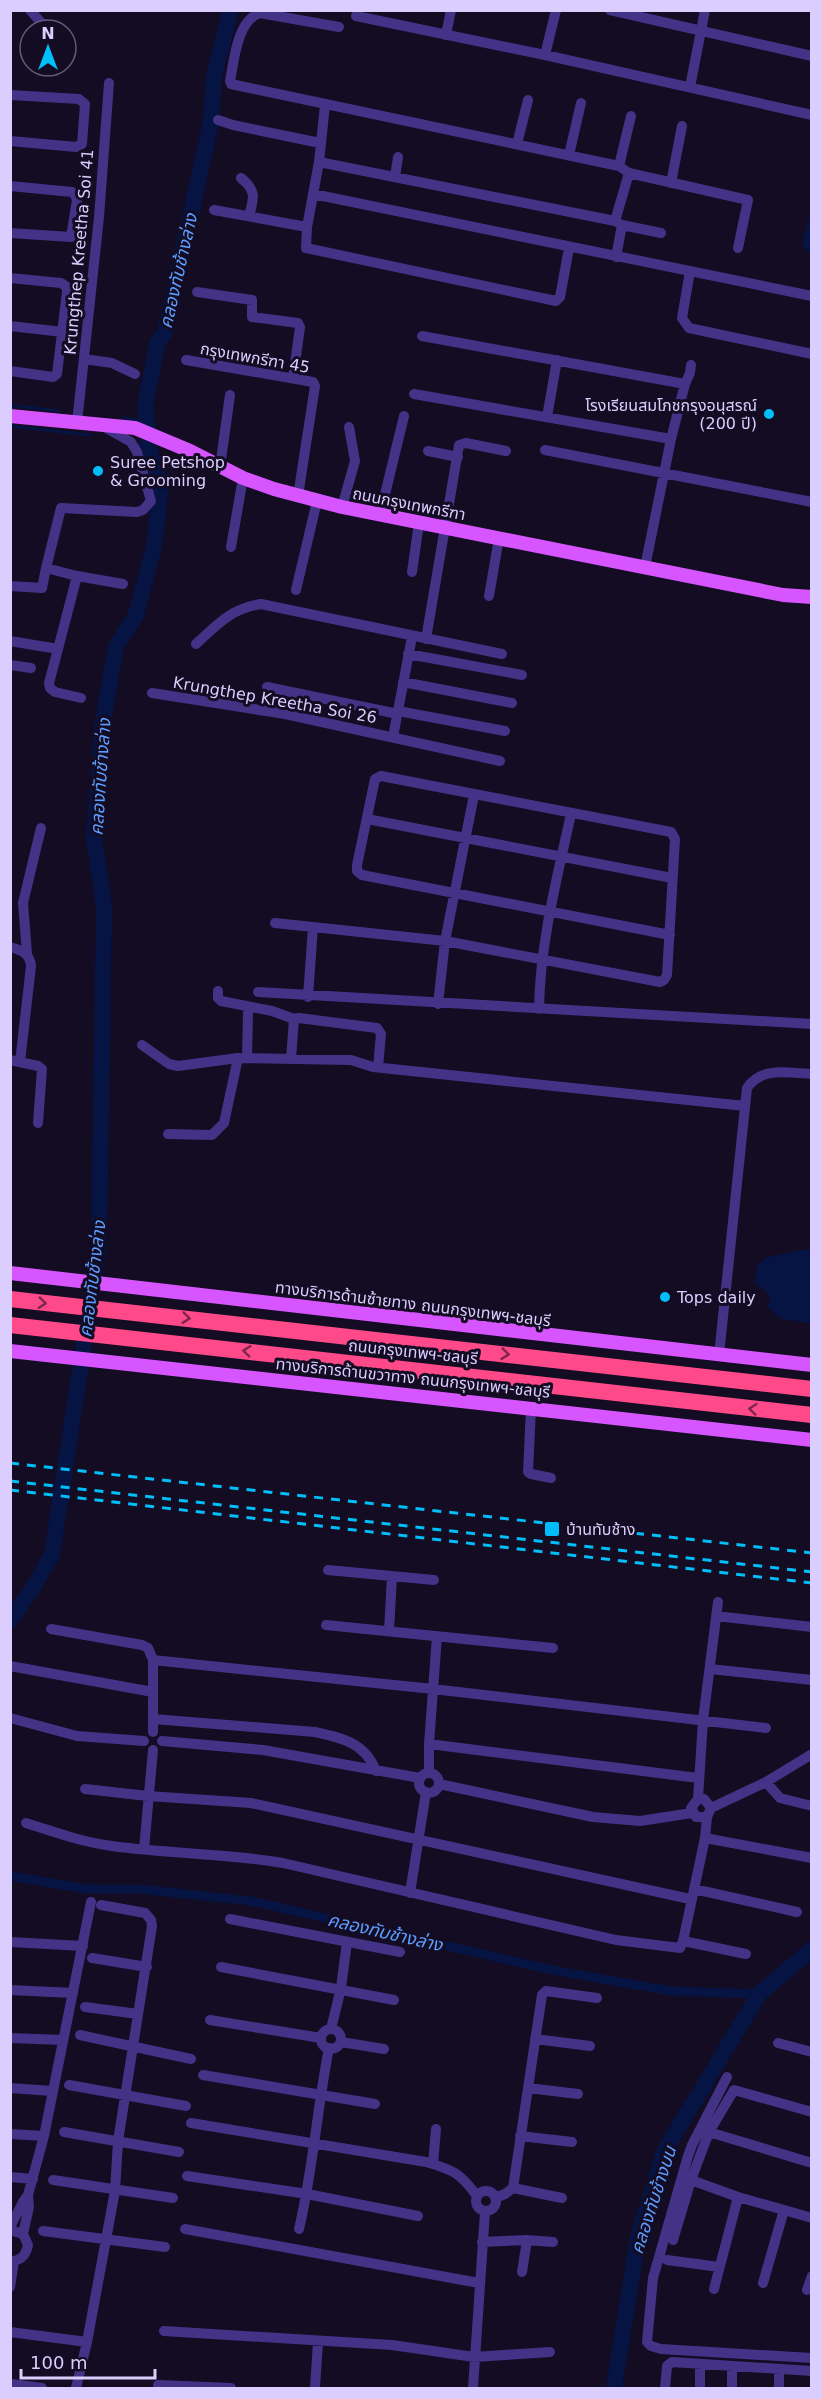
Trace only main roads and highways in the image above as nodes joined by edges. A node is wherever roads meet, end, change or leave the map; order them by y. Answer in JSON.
{"nodes":[{"id":1,"x":10,"y":416,"type":"edge"},
{"id":2,"x":812,"y":597,"type":"edge"},
{"id":3,"x":10,"y":1273,"type":"edge"},
{"id":4,"x":10,"y":1299,"type":"edge"},
{"id":5,"x":10,"y":1325,"type":"edge"},
{"id":6,"x":10,"y":1351,"type":"edge"},
{"id":7,"x":812,"y":1365,"type":"edge"},
{"id":8,"x":812,"y":1389,"type":"edge"},
{"id":9,"x":812,"y":1416,"type":"edge"},
{"id":10,"x":812,"y":1440,"type":"edge"}],
"edges":[{"from":1,"to":2,"type":"main road","name":"ถนนกรุงเทพกรีฑา"},
{"from":3,"to":7,"type":"main road","name":"ทางบริการด้านซ้ายทาง ถนนกรุงเทพฯ-ชลบุรี"},
{"from":4,"to":8,"type":"highway","name":"ถนนกรุงเทพฯ-ชลบุรี","one_way":true},
{"from":9,"to":5,"type":"highway","name":"ถนนกรุงเทพฯ-ชลบุรี","one_way":true},
{"from":6,"to":10,"type":"main road","name":"ทางบริการด้านขวาทาง ถนนกรุงเทพฯ-ชลบุรี"}]}
